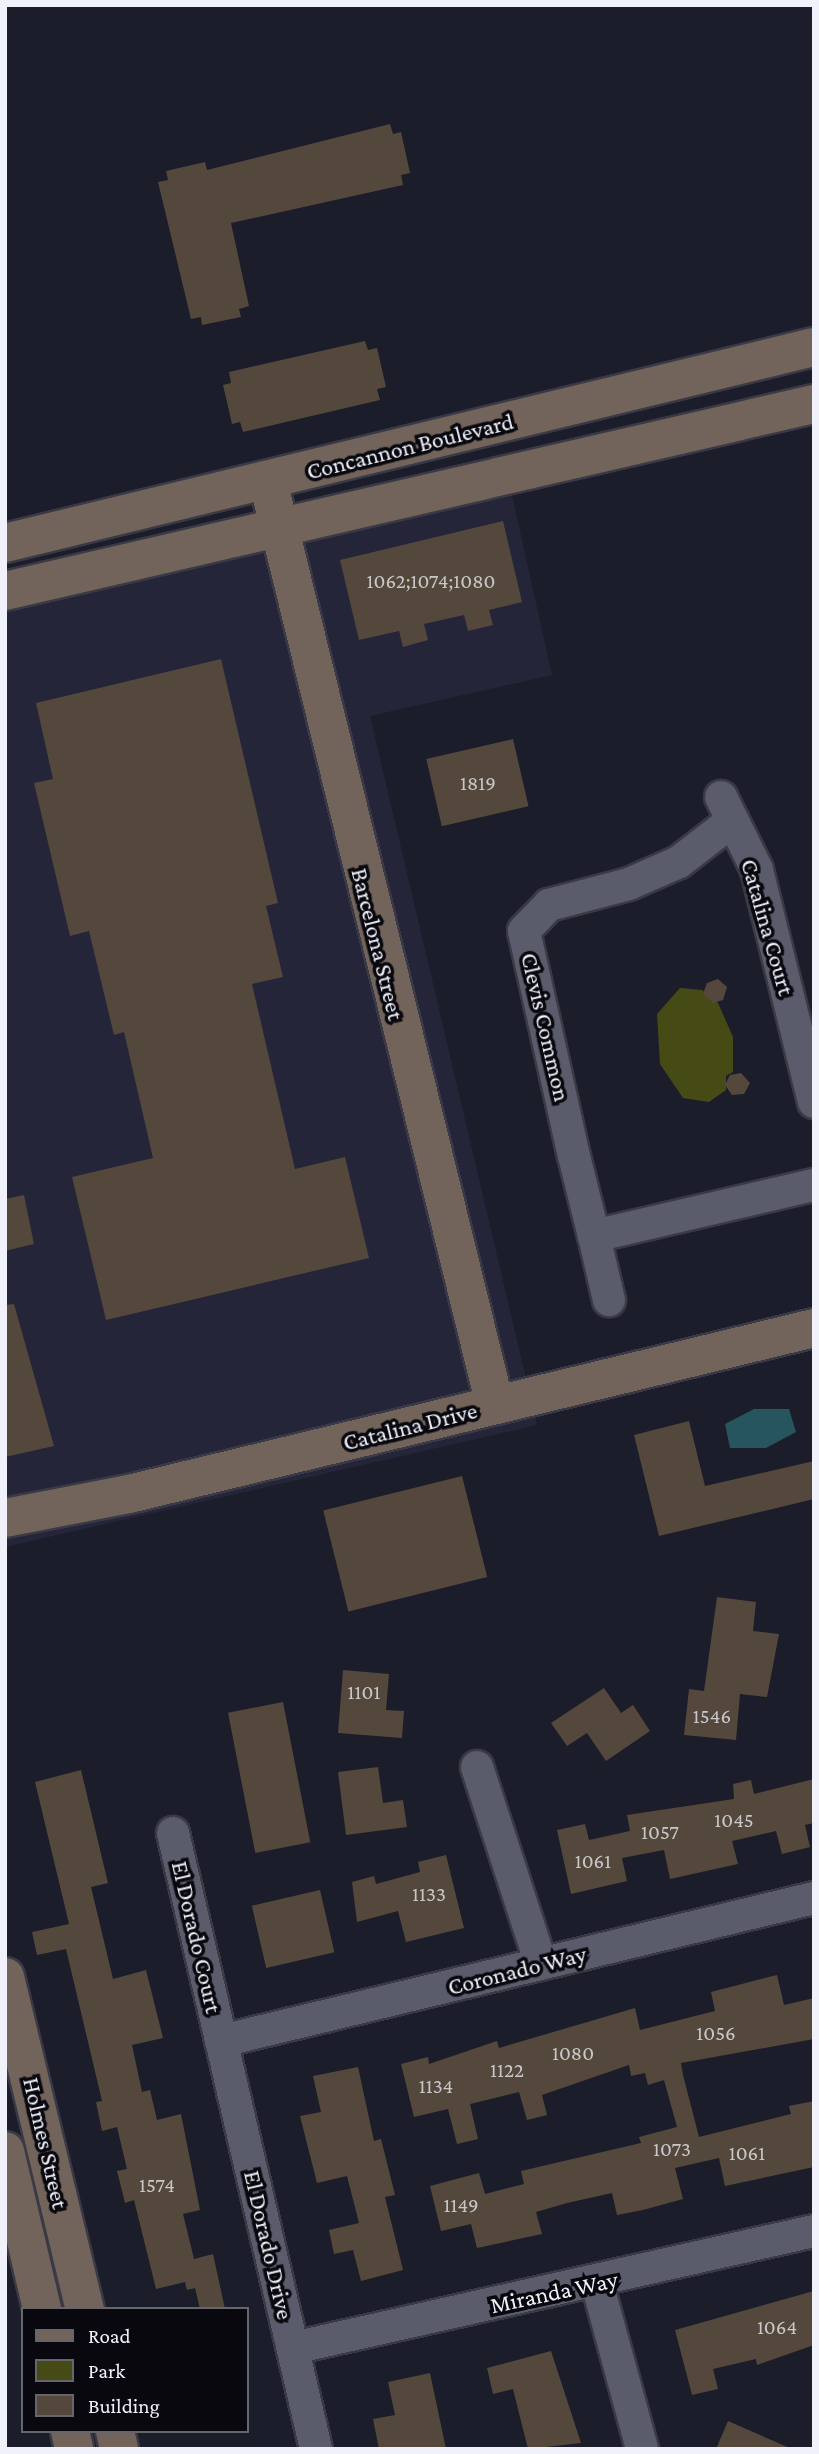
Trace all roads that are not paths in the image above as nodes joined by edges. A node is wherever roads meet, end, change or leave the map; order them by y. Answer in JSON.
{"nodes":[{"id":1,"x":814,"y":347,"type":"edge"},
{"id":2,"x":814,"y":404,"type":"edge"},
{"id":3,"x":268,"y":481,"type":"junction"},
{"id":4,"x":278,"y":527,"type":"junction"},
{"id":5,"x":5,"y":542,"type":"edge"},
{"id":6,"x":5,"y":591,"type":"edge"},
{"id":7,"x":727,"y":809,"type":"joint"},
{"id":8,"x":814,"y":1102,"type":"edge"},
{"id":9,"x":814,"y":1185,"type":"edge"},
{"id":10,"x":594,"y":1236,"type":"junction"},
{"id":11,"x":609,"y":1300,"type":"dead end"},
{"id":12,"x":814,"y":1328,"type":"edge"},
{"id":13,"x":495,"y":1405,"type":"junction"},
{"id":14,"x":5,"y":1518,"type":"edge"},
{"id":15,"x":477,"y":1766,"type":"dead end"},
{"id":16,"x":173,"y":1833,"type":"dead end"},
{"id":17,"x":814,"y":1898,"type":"edge"},
{"id":18,"x":541,"y":1964,"type":"junction"},
{"id":19,"x":5,"y":1977,"type":"edge"},
{"id":20,"x":221,"y":2041,"type":"junction"},
{"id":21,"x":5,"y":2151,"type":"edge"},
{"id":22,"x":814,"y":2231,"type":"edge"},
{"id":23,"x":597,"y":2283,"type":"junction"},
{"id":24,"x":42,"y":2307,"type":"edge"},
{"id":25,"x":85,"y":2307,"type":"edge"},
{"id":26,"x":293,"y":2348,"type":"junction"},
{"id":27,"x":316,"y":2449,"type":"edge"},
{"id":28,"x":642,"y":2449,"type":"edge"}],
"edges":[{"from":1,"to":3,"type":"main road","name":"Concannon Boulevard"},
{"from":2,"to":4,"type":"main road","name":"Concannon Boulevard"},
{"from":3,"to":4,"type":"main road","name":"Barcelona Street"},
{"from":3,"to":5,"type":"main road","name":"Concannon Boulevard"},
{"from":4,"to":6,"type":"main road","name":"Concannon Boulevard"},
{"from":4,"to":13,"type":"main road","name":"Barcelona Street"},
{"from":7,"to":8,"type":"street","name":"Catalina Court"},
{"from":7,"to":10,"type":"street","name":"Clevis Common"},
{"from":9,"to":10,"type":"street"},
{"from":10,"to":11,"type":"street","name":"Clevis Common"},
{"from":12,"to":13,"type":"main road","name":"Catalina Drive"},
{"from":13,"to":14,"type":"main road","name":"Catalina Drive"},
{"from":15,"to":18,"type":"street"},
{"from":16,"to":20,"type":"street","name":"El Dorado Court"},
{"from":17,"to":18,"type":"street","name":"Coronado Way"},
{"from":18,"to":20,"type":"street","name":"Coronado Way"},
{"from":19,"to":25,"type":"main road","name":"Holmes Street"},
{"from":20,"to":26,"type":"street","name":"El Dorado Drive"},
{"from":21,"to":24,"type":"main road","name":"Holmes Street"},
{"from":22,"to":23,"type":"street","name":"Miranda Way"},
{"from":23,"to":26,"type":"street","name":"Miranda Way"},
{"from":23,"to":28,"type":"street"},
{"from":26,"to":27,"type":"street","name":"El Dorado Drive"}]}
